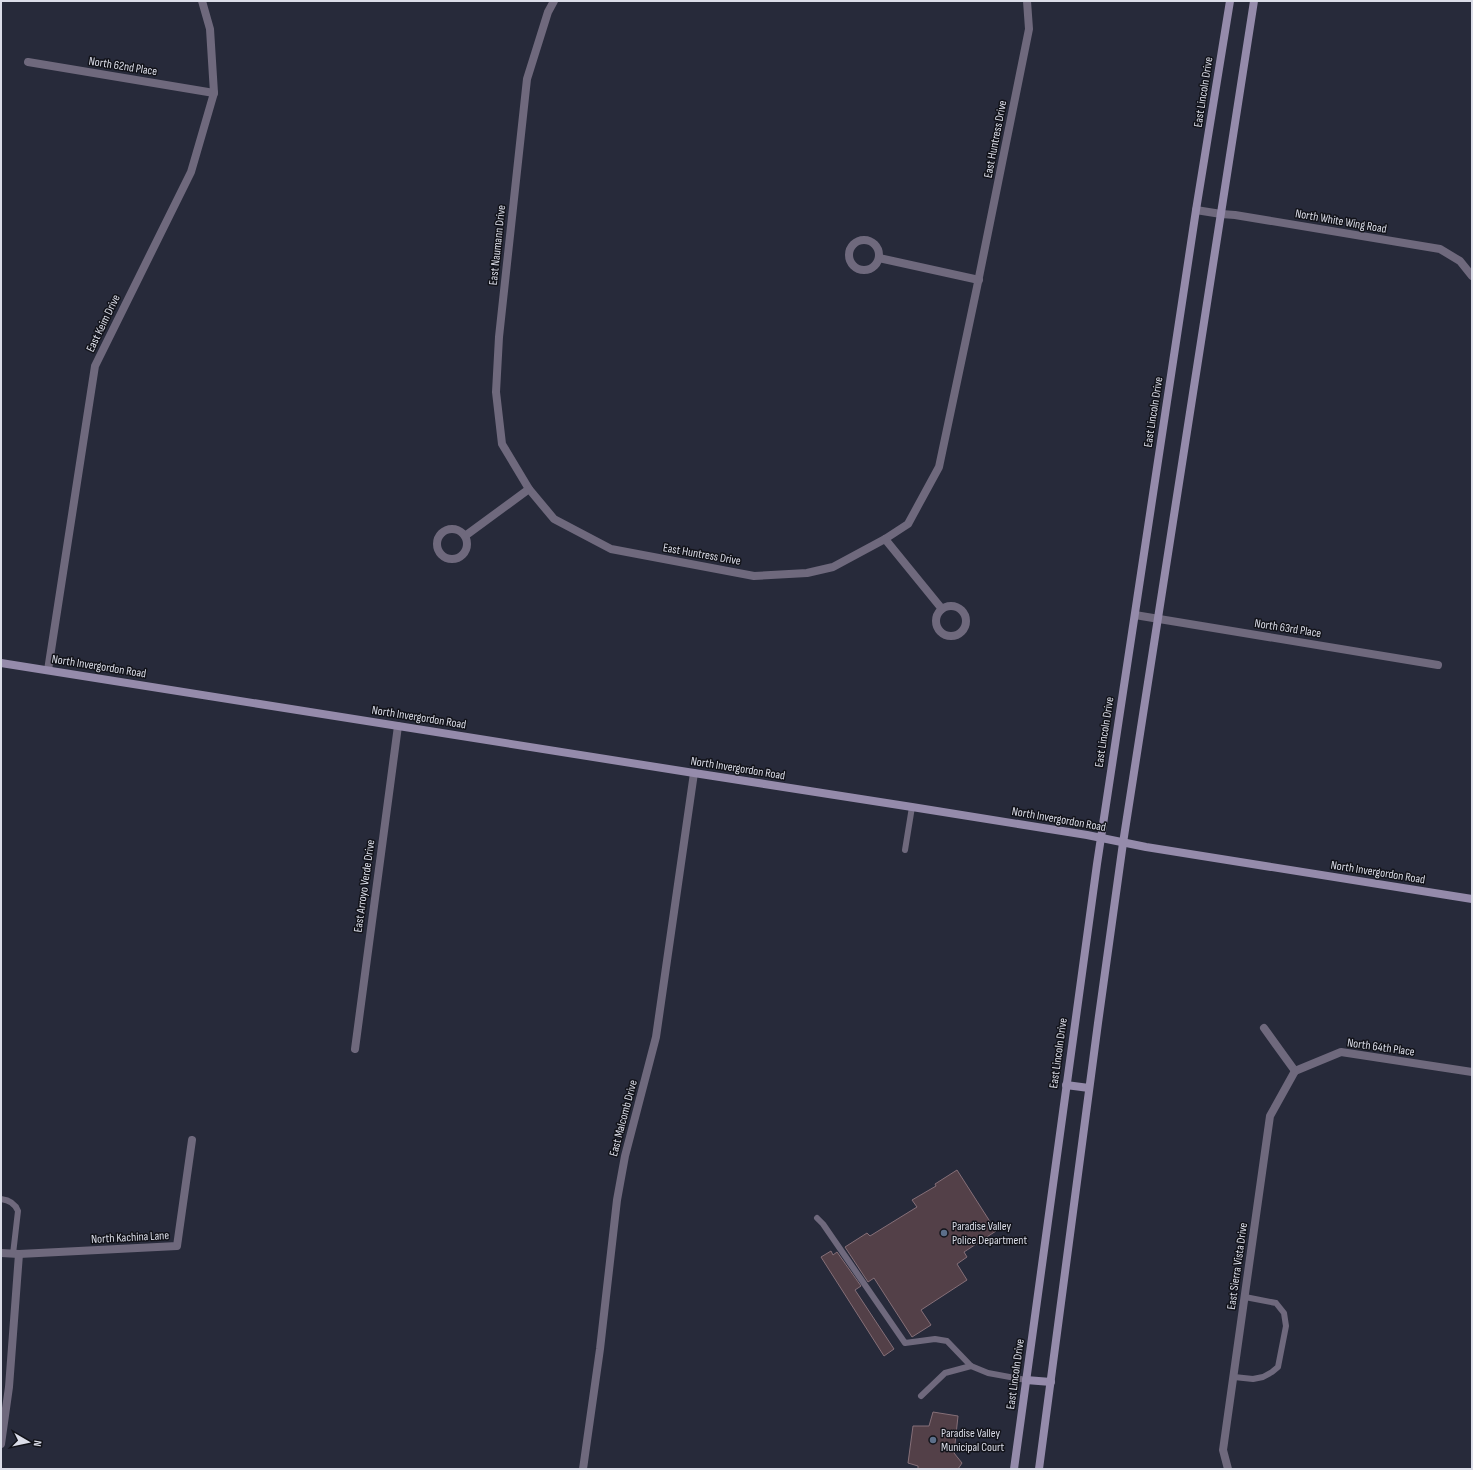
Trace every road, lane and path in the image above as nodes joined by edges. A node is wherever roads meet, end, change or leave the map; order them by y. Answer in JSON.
{"nodes":[{"id":1,"x":202,"y":1,"type":"edge"},
{"id":2,"x":554,"y":1,"type":"edge"},
{"id":3,"x":1027,"y":1,"type":"edge"},
{"id":4,"x":1230,"y":1,"type":"edge"},
{"id":5,"x":1254,"y":1,"type":"edge"},
{"id":6,"x":28,"y":62,"type":"dead end"},
{"id":7,"x":214,"y":93,"type":"junction"},
{"id":8,"x":1196,"y":210,"type":"junction"},
{"id":9,"x":1221,"y":214,"type":"junction"},
{"id":10,"x":879,"y":258,"type":"dead end"},
{"id":11,"x":1472,"y":276,"type":"edge"},
{"id":12,"x":979,"y":280,"type":"junction"},
{"id":13,"x":529,"y":489,"type":"junction"},
{"id":14,"x":465,"y":536,"type":"dead end"},
{"id":15,"x":885,"y":539,"type":"junction"},
{"id":16,"x":942,"y":609,"type":"dead end"},
{"id":17,"x":1135,"y":615,"type":"junction"},
{"id":18,"x":1158,"y":619,"type":"junction"},
{"id":19,"x":1,"y":663,"type":"edge"},
{"id":20,"x":1438,"y":665,"type":"dead end"},
{"id":21,"x":48,"y":670,"type":"junction"},
{"id":22,"x":398,"y":726,"type":"junction"},
{"id":23,"x":694,"y":774,"type":"junction"},
{"id":24,"x":912,"y":807,"type":"junction"},
{"id":25,"x":1101,"y":838,"type":"junction"},
{"id":26,"x":1124,"y":843,"type":"junction"},
{"id":27,"x":905,"y":850,"type":"dead end"},
{"id":28,"x":1472,"y":899,"type":"edge"},
{"id":29,"x":1264,"y":1028,"type":"dead end"},
{"id":30,"x":355,"y":1049,"type":"dead end"},
{"id":31,"x":1295,"y":1071,"type":"junction"},
{"id":32,"x":1472,"y":1072,"type":"edge"},
{"id":33,"x":1066,"y":1085,"type":"junction"},
{"id":34,"x":1089,"y":1088,"type":"junction"},
{"id":35,"x":192,"y":1140,"type":"dead end"},
{"id":36,"x":1,"y":1199,"type":"edge"},
{"id":37,"x":817,"y":1218,"type":"dead end"},
{"id":38,"x":1,"y":1253,"type":"edge"},
{"id":39,"x":16,"y":1254,"type":"junction"},
{"id":40,"x":1244,"y":1297,"type":"junction"},
{"id":41,"x":972,"y":1366,"type":"junction"},
{"id":42,"x":1234,"y":1377,"type":"junction"},
{"id":43,"x":1026,"y":1380,"type":"junction"},
{"id":44,"x":1051,"y":1382,"type":"junction"},
{"id":45,"x":921,"y":1396,"type":"dead end"},
{"id":46,"x":1,"y":1444,"type":"edge"},
{"id":47,"x":583,"y":1469,"type":"edge"},
{"id":48,"x":1014,"y":1469,"type":"edge"},
{"id":49,"x":1039,"y":1469,"type":"edge"},
{"id":50,"x":1228,"y":1469,"type":"edge"}],
"edges":[{"from":1,"to":7,"type":"street","name":"East Keim Drive"},
{"from":2,"to":13,"type":"street","name":"East Naumann Drive"},
{"from":3,"to":12,"type":"street","name":"East Huntress Drive"},
{"from":4,"to":8,"type":"main road","name":"East Lincoln Drive"},
{"from":5,"to":9,"type":"main road"},
{"from":6,"to":7,"type":"street","name":"North 62nd Place"},
{"from":7,"to":21,"type":"street","name":"East Keim Drive"},
{"from":8,"to":9,"type":"street","name":"North White Wing Road"},
{"from":8,"to":17,"type":"main road","name":"East Lincoln Drive"},
{"from":9,"to":11,"type":"street","name":"North White Wing Road"},
{"from":9,"to":18,"type":"main road"},
{"from":10,"to":12,"type":"street"},
{"from":12,"to":15,"type":"street","name":"East Huntress Drive"},
{"from":13,"to":14,"type":"street"},
{"from":13,"to":15,"type":"street","name":"East Huntress Drive"},
{"from":15,"to":16,"type":"street"},
{"from":17,"to":18,"type":"street","name":"North 63rd Place"},
{"from":17,"to":25,"type":"main road","name":"East Lincoln Drive"},
{"from":18,"to":20,"type":"street","name":"North 63rd Place"},
{"from":18,"to":26,"type":"main road"},
{"from":19,"to":21,"type":"main road","name":"North Invergordon Road"},
{"from":21,"to":22,"type":"main road","name":"North Invergordon Road"},
{"from":22,"to":23,"type":"main road","name":"North Invergordon Road"},
{"from":22,"to":30,"type":"street","name":"East Arroyo Verde Drive"},
{"from":23,"to":24,"type":"main road","name":"North Invergordon Road"},
{"from":23,"to":47,"type":"street","name":"East Malcomb Drive"},
{"from":24,"to":25,"type":"main road","name":"North Invergordon Road"},
{"from":24,"to":27,"type":"lane"},
{"from":25,"to":26,"type":"main road","name":"North Invergordon Road"},
{"from":25,"to":33,"type":"main road","name":"East Lincoln Drive"},
{"from":26,"to":28,"type":"main road","name":"North Invergordon Road"},
{"from":26,"to":34,"type":"main road"},
{"from":29,"to":31,"type":"street"},
{"from":31,"to":32,"type":"street","name":"North 64th Place"},
{"from":31,"to":40,"type":"street","name":"East Sierra Vista Drive"},
{"from":33,"to":34,"type":"main road"},
{"from":33,"to":43,"type":"main road","name":"East Lincoln Drive"},
{"from":34,"to":44,"type":"main road"},
{"from":35,"to":39,"type":"street","name":"North Kachina Lane"},
{"from":36,"to":39,"type":"lane"},
{"from":37,"to":41,"type":"lane"},
{"from":38,"to":39,"type":"street","name":"North Kachina Lane"},
{"from":39,"to":46,"type":"street"},
{"from":40,"to":42,"type":"street","name":"East Sierra Vista Drive"},
{"from":40,"to":42,"type":"lane"},
{"from":41,"to":43,"type":"lane"},
{"from":41,"to":45,"type":"lane"},
{"from":42,"to":50,"type":"street","name":"East Sierra Vista Drive"},
{"from":43,"to":44,"type":"main road"},
{"from":43,"to":48,"type":"main road","name":"East Lincoln Drive"},
{"from":44,"to":49,"type":"main road"}]}
